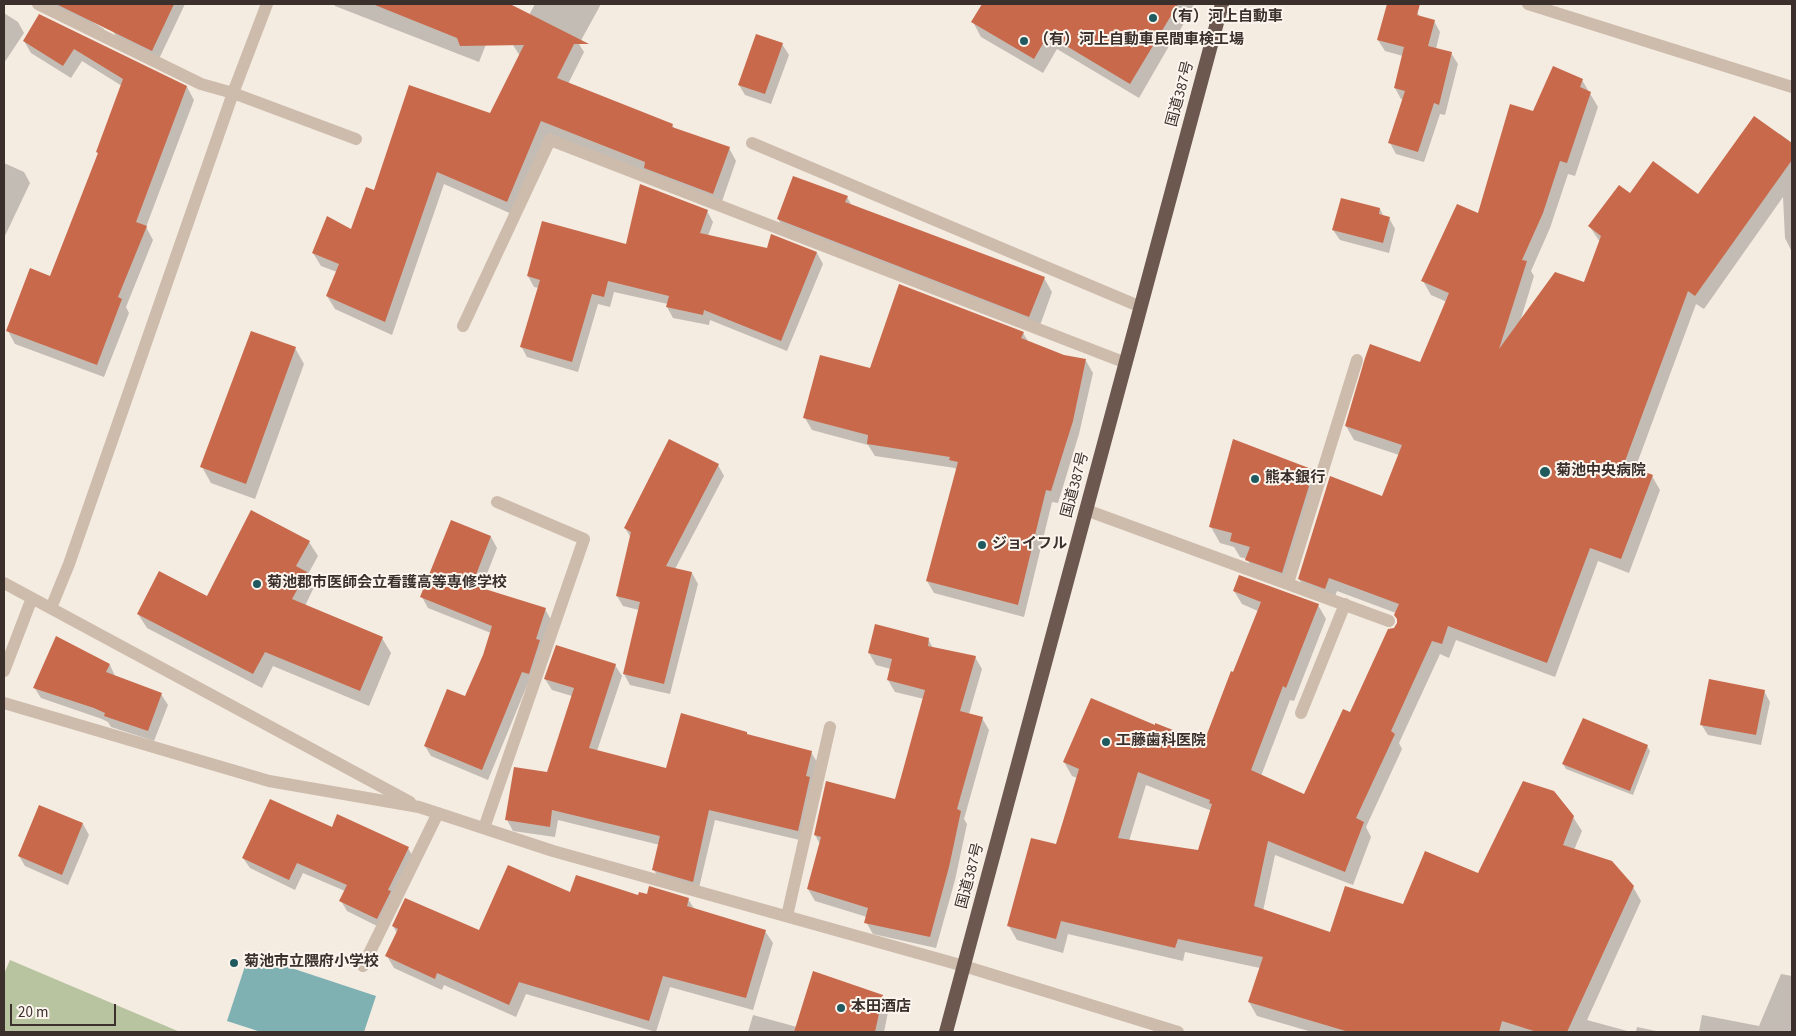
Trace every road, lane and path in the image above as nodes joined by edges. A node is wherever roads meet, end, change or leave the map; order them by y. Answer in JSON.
{"nodes":[{"id":1,"x":38,"y":4,"type":"edge"},
{"id":2,"x":267,"y":4,"type":"edge"},
{"id":3,"x":1222,"y":4,"type":"edge"},
{"id":4,"x":1528,"y":4,"type":"edge"},
{"id":5,"x":1792,"y":87,"type":"edge"},
{"id":6,"x":234,"y":93,"type":"junction"},
{"id":7,"x":356,"y":139,"type":"dead end"},
{"id":8,"x":752,"y":143,"type":"dead end"},
{"id":9,"x":1141,"y":307,"type":"junction"},
{"id":10,"x":463,"y":326,"type":"dead end"},
{"id":11,"x":1357,"y":360,"type":"dead end"},
{"id":12,"x":1126,"y":363,"type":"junction"},
{"id":13,"x":498,"y":502,"type":"dead end"},
{"id":14,"x":1086,"y":510,"type":"junction"},
{"id":15,"x":4,"y":583,"type":"edge"},
{"id":16,"x":1288,"y":583,"type":"junction"},
{"id":17,"x":32,"y":598,"type":"junction"},
{"id":18,"x":1345,"y":604,"type":"junction"},
{"id":19,"x":51,"y":608,"type":"junction"},
{"id":20,"x":1389,"y":621,"type":"dead end"},
{"id":21,"x":4,"y":671,"type":"edge"},
{"id":22,"x":4,"y":703,"type":"edge"},
{"id":23,"x":1301,"y":713,"type":"dead end"},
{"id":24,"x":830,"y":727,"type":"dead end"},
{"id":25,"x":419,"y":807,"type":"junction"},
{"id":26,"x":438,"y":813,"type":"junction"},
{"id":27,"x":484,"y":828,"type":"junction"},
{"id":28,"x":786,"y":916,"type":"junction"},
{"id":29,"x":363,"y":966,"type":"dead end"},
{"id":30,"x":964,"y":966,"type":"junction"},
{"id":31,"x":946,"y":1032,"type":"edge"},
{"id":32,"x":1178,"y":1032,"type":"edge"}],
"edges":[{"from":1,"to":6,"type":"street"},
{"from":2,"to":6,"type":"street"},
{"from":3,"to":9,"type":"highway","name":"国道387号"},
{"from":4,"to":5,"type":"street"},
{"from":6,"to":7,"type":"street"},
{"from":6,"to":19,"type":"street"},
{"from":8,"to":9,"type":"street"},
{"from":9,"to":12,"type":"highway","name":"国道387号"},
{"from":10,"to":12,"type":"street"},
{"from":11,"to":16,"type":"street"},
{"from":12,"to":14,"type":"highway","name":"国道387号"},
{"from":13,"to":27,"type":"street"},
{"from":14,"to":16,"type":"street"},
{"from":14,"to":30,"type":"highway","name":"国道387号"},
{"from":15,"to":17,"type":"street"},
{"from":16,"to":18,"type":"street"},
{"from":17,"to":19,"type":"street"},
{"from":17,"to":21,"type":"street"},
{"from":18,"to":20,"type":"street"},
{"from":18,"to":23,"type":"street"},
{"from":19,"to":25,"type":"street"},
{"from":22,"to":25,"type":"street"},
{"from":24,"to":28,"type":"street"},
{"from":25,"to":26,"type":"street"},
{"from":26,"to":27,"type":"street"},
{"from":26,"to":29,"type":"street"},
{"from":27,"to":28,"type":"street"},
{"from":28,"to":30,"type":"street"},
{"from":30,"to":31,"type":"highway","name":"国道387号"},
{"from":30,"to":32,"type":"street"}]}
